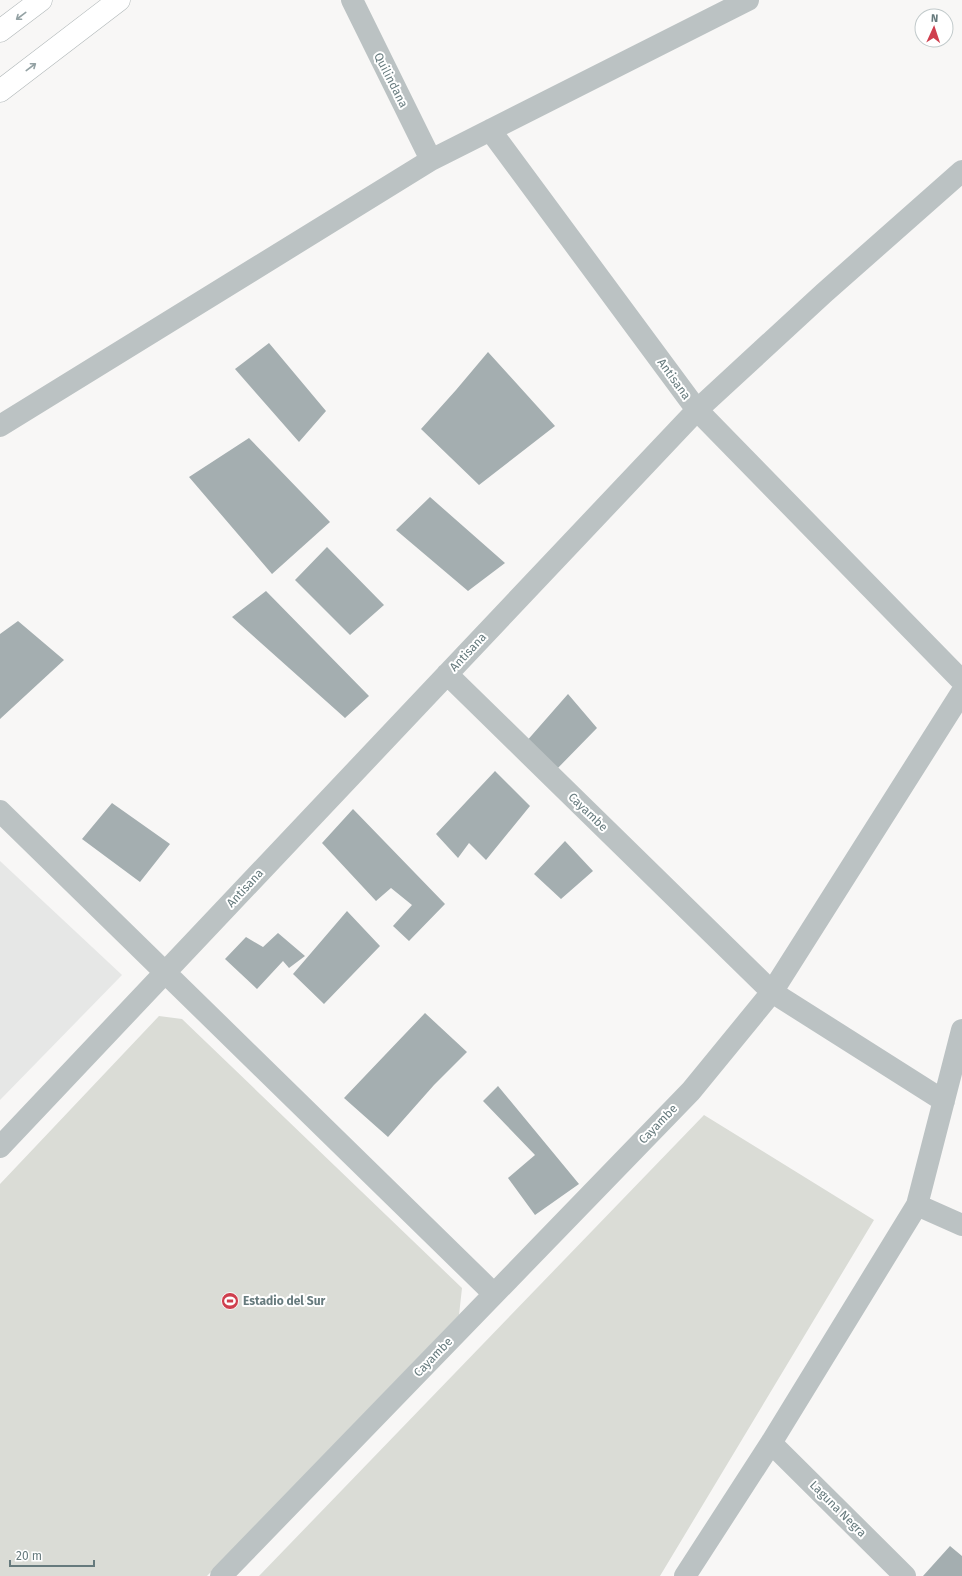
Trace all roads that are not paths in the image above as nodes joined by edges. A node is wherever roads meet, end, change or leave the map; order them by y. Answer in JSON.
{"nodes":[{"id":1,"x":41,"y":0,"type":"edge"},
{"id":2,"x":119,"y":0,"type":"edge"},
{"id":3,"x":352,"y":0,"type":"edge"},
{"id":4,"x":748,"y":0,"type":"edge"},
{"id":5,"x":0,"y":31,"type":"edge"},
{"id":6,"x":0,"y":91,"type":"edge"},
{"id":7,"x":490,"y":130,"type":"junction"},
{"id":8,"x":432,"y":160,"type":"junction"},
{"id":9,"x":962,"y":171,"type":"edge"},
{"id":10,"x":697,"y":410,"type":"junction"},
{"id":11,"x":0,"y":426,"type":"edge"},
{"id":12,"x":447,"y":674,"type":"junction"},
{"id":13,"x":962,"y":681,"type":"edge"},
{"id":14,"x":962,"y":692,"type":"edge"},
{"id":15,"x":0,"y":811,"type":"edge"},
{"id":16,"x":165,"y":972,"type":"junction"},
{"id":17,"x":772,"y":992,"type":"junction"},
{"id":18,"x":962,"y":1030,"type":"edge"},
{"id":19,"x":944,"y":1101,"type":"junction"},
{"id":20,"x":0,"y":1147,"type":"edge"},
{"id":21,"x":917,"y":1205,"type":"junction"},
{"id":22,"x":962,"y":1225,"type":"edge"},
{"id":23,"x":494,"y":1294,"type":"junction"},
{"id":24,"x":771,"y":1442,"type":"junction"},
{"id":25,"x":221,"y":1576,"type":"edge"},
{"id":26,"x":685,"y":1576,"type":"edge"},
{"id":27,"x":905,"y":1576,"type":"edge"}],
"edges":[{"from":1,"to":5,"type":"main road","one_way":true},
{"from":6,"to":2,"type":"main road","one_way":true},
{"from":3,"to":8,"type":"street","name":"Quilindana"},
{"from":4,"to":7,"type":"street"},
{"from":7,"to":8,"type":"street"},
{"from":7,"to":10,"type":"street","name":"Antisana"},
{"from":8,"to":11,"type":"street"},
{"from":9,"to":10,"type":"street"},
{"from":10,"to":12,"type":"street","name":"Antisana"},
{"from":10,"to":13,"type":"street"},
{"from":12,"to":16,"type":"street","name":"Antisana"},
{"from":12,"to":17,"type":"street","name":"Cayambe"},
{"from":14,"to":17,"type":"street"},
{"from":15,"to":16,"type":"street"},
{"from":16,"to":20,"type":"street","name":"Antisana"},
{"from":16,"to":23,"type":"street"},
{"from":17,"to":19,"type":"street"},
{"from":17,"to":23,"type":"street","name":"Cayambe"},
{"from":18,"to":19,"type":"street"},
{"from":19,"to":21,"type":"street"},
{"from":21,"to":22,"type":"street"},
{"from":21,"to":24,"type":"street"},
{"from":23,"to":25,"type":"street","name":"Cayambe"},
{"from":24,"to":26,"type":"street"},
{"from":24,"to":27,"type":"street","name":"Laguna Negra"}]}
